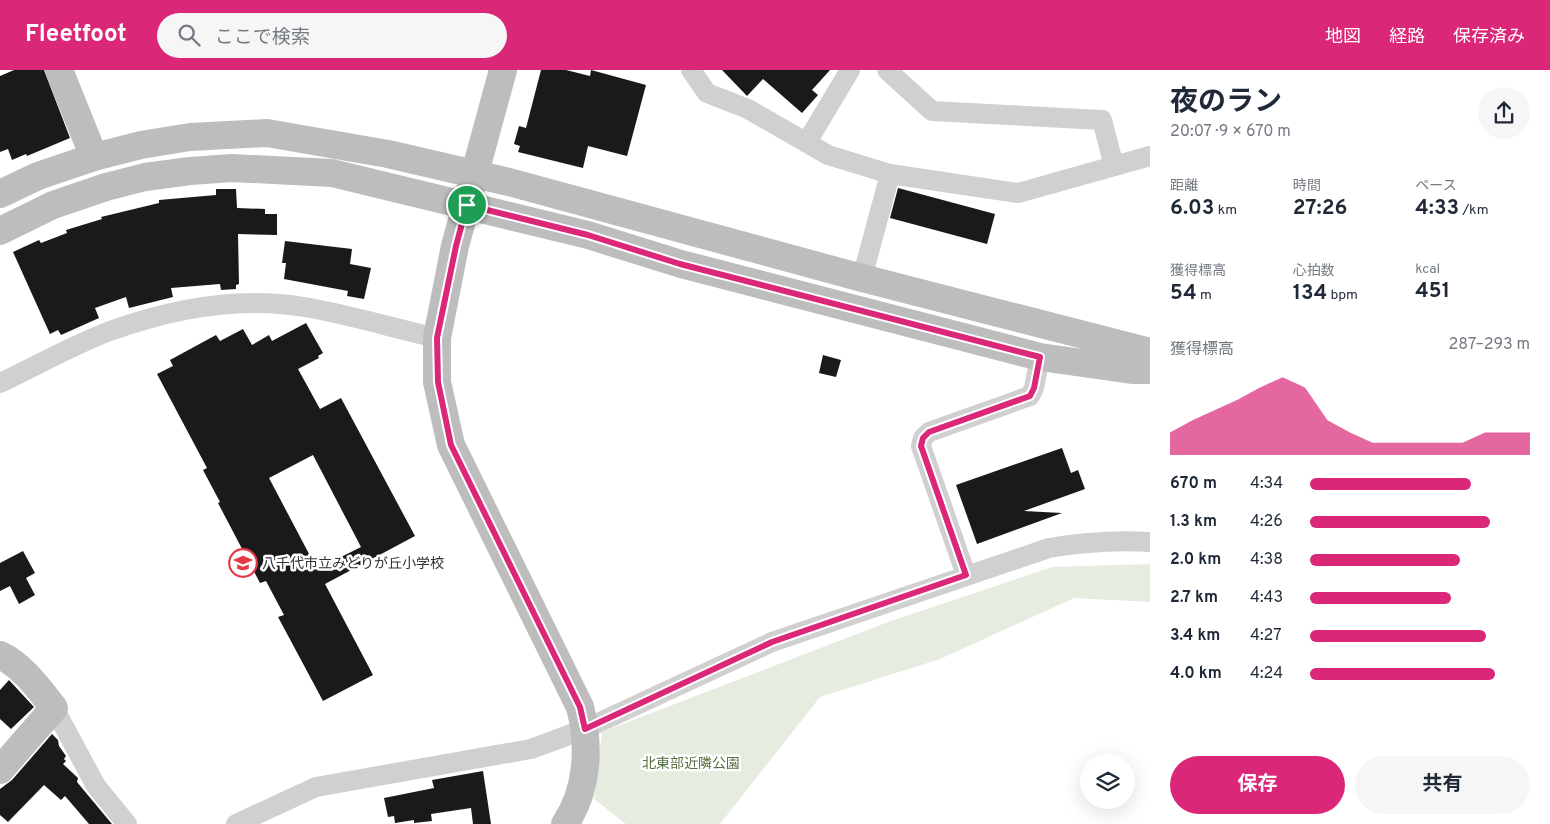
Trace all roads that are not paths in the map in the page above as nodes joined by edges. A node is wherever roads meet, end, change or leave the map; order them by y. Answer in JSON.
{"nodes":[{"id":1,"x":59,"y":70,"type":"edge"},
{"id":2,"x":503,"y":70,"type":"edge"},
{"id":3,"x":691,"y":70,"type":"edge"},
{"id":4,"x":850,"y":70,"type":"edge"},
{"id":5,"x":887,"y":70,"type":"edge"},
{"id":6,"x":807,"y":142,"type":"junction"},
{"id":7,"x":1150,"y":156,"type":"edge"},
{"id":8,"x":94,"y":157,"type":"junction"},
{"id":9,"x":1114,"y":166,"type":"junction"},
{"id":10,"x":476,"y":174,"type":"junction"},
{"id":11,"x":890,"y":174,"type":"junction"},
{"id":12,"x":0,"y":194,"type":"edge"},
{"id":13,"x":467,"y":205,"type":"junction"},
{"id":14,"x":0,"y":231,"type":"edge"},
{"id":15,"x":862,"y":278,"type":"junction"},
{"id":16,"x":437,"y":338,"type":"junction"},
{"id":17,"x":1150,"y":352,"type":"edge"},
{"id":18,"x":1040,"y":357,"type":"junction"},
{"id":19,"x":1150,"y":370,"type":"edge"},
{"id":20,"x":0,"y":383,"type":"edge"},
{"id":21,"x":1150,"y":542,"type":"edge"},
{"id":22,"x":966,"y":575,"type":"junction"},
{"id":23,"x":0,"y":655,"type":"edge"},
{"id":24,"x":54,"y":708,"type":"junction"},
{"id":25,"x":585,"y":729,"type":"junction"},
{"id":26,"x":0,"y":770,"type":"edge"},
{"id":27,"x":127,"y":824,"type":"edge"},
{"id":28,"x":236,"y":824,"type":"edge"},
{"id":29,"x":565,"y":824,"type":"edge"}],
"edges":[{"from":1,"to":8,"type":"street"},
{"from":2,"to":10,"type":"street"},
{"from":3,"to":6,"type":"street"},
{"from":4,"to":6,"type":"street"},
{"from":5,"to":9,"type":"street"},
{"from":6,"to":11,"type":"street"},
{"from":7,"to":9,"type":"street"},
{"from":8,"to":10,"type":"street"},
{"from":8,"to":12,"type":"street"},
{"from":9,"to":11,"type":"street"},
{"from":10,"to":13,"type":"street"},
{"from":10,"to":15,"type":"street"},
{"from":11,"to":15,"type":"street"},
{"from":13,"to":14,"type":"street"},
{"from":13,"to":16,"type":"street"},
{"from":13,"to":18,"type":"street"},
{"from":15,"to":17,"type":"street"},
{"from":16,"to":20,"type":"street"},
{"from":16,"to":25,"type":"street"},
{"from":18,"to":19,"type":"street"},
{"from":18,"to":22,"type":"street"},
{"from":21,"to":22,"type":"street"},
{"from":22,"to":25,"type":"street"},
{"from":23,"to":24,"type":"street"},
{"from":24,"to":26,"type":"street"},
{"from":24,"to":27,"type":"street"},
{"from":25,"to":28,"type":"street"},
{"from":25,"to":29,"type":"street"}]}
